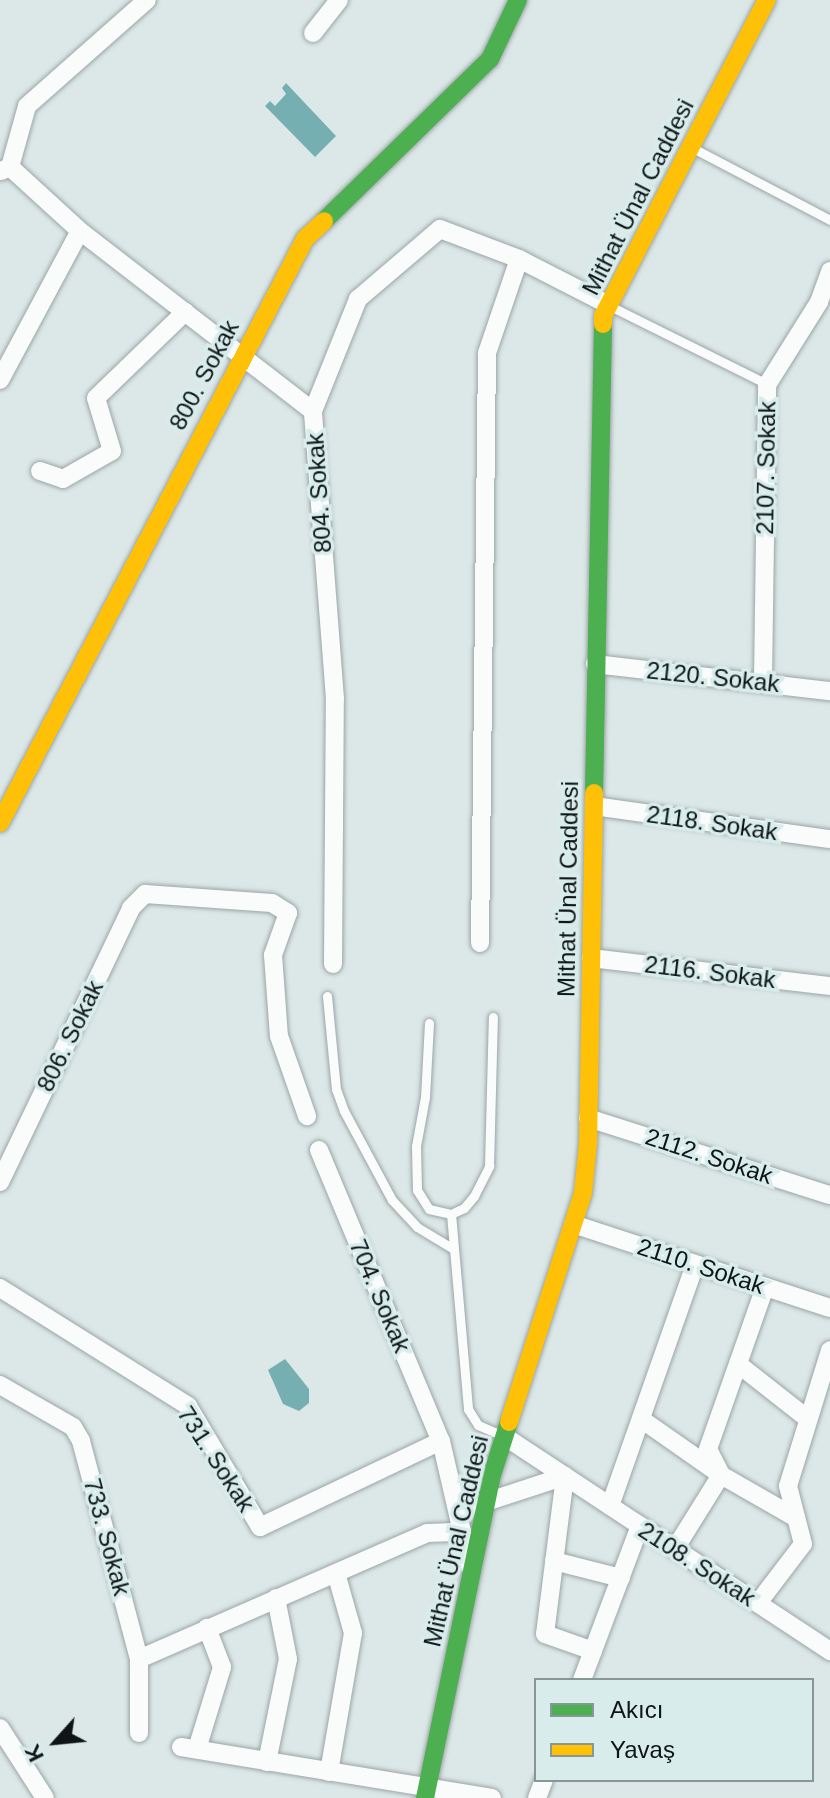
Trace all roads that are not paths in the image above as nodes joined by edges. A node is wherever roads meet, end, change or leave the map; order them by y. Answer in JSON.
{"nodes":[{"id":1,"x":147,"y":0,"type":"edge"},
{"id":2,"x":339,"y":0,"type":"edge"},
{"id":3,"x":518,"y":0,"type":"edge"},
{"id":4,"x":767,"y":0,"type":"edge"},
{"id":5,"x":313,"y":33,"type":"dead end"},
{"id":6,"x":691,"y":147,"type":"junction"},
{"id":7,"x":5,"y":169,"type":"edge"},
{"id":8,"x":830,"y":220,"type":"edge"},
{"id":9,"x":80,"y":231,"type":"junction"},
{"id":10,"x":519,"y":259,"type":"junction"},
{"id":11,"x":830,"y":271,"type":"edge"},
{"id":12,"x":609,"y":305,"type":"junction"},
{"id":13,"x":185,"y":312,"type":"junction"},
{"id":14,"x":241,"y":355,"type":"junction"},
{"id":15,"x":0,"y":380,"type":"edge"},
{"id":16,"x":767,"y":385,"type":"junction"},
{"id":17,"x":313,"y":411,"type":"junction"},
{"id":18,"x":40,"y":471,"type":"dead end"},
{"id":19,"x":595,"y":664,"type":"junction"},
{"id":20,"x":763,"y":681,"type":"junction"},
{"id":21,"x":830,"y":691,"type":"edge"},
{"id":22,"x":594,"y":806,"type":"junction"},
{"id":23,"x":0,"y":823,"type":"edge"},
{"id":24,"x":830,"y":839,"type":"edge"},
{"id":25,"x":480,"y":943,"type":"dead end"},
{"id":26,"x":591,"y":958,"type":"junction"},
{"id":27,"x":333,"y":964,"type":"dead end"},
{"id":28,"x":830,"y":986,"type":"edge"},
{"id":29,"x":327,"y":996,"type":"dead end"},
{"id":30,"x":493,"y":1017,"type":"dead end"},
{"id":31,"x":429,"y":1023,"type":"dead end"},
{"id":32,"x":307,"y":1116,"type":"dead end"},
{"id":33,"x":588,"y":1118,"type":"junction"},
{"id":34,"x":319,"y":1150,"type":"dead end"},
{"id":35,"x":0,"y":1182,"type":"edge"},
{"id":36,"x":830,"y":1195,"type":"edge"},
{"id":37,"x":451,"y":1214,"type":"junction"},
{"id":38,"x":573,"y":1224,"type":"junction"},
{"id":39,"x":452,"y":1248,"type":"junction"},
{"id":40,"x":695,"y":1264,"type":"junction"},
{"id":41,"x":765,"y":1287,"type":"junction"},
{"id":42,"x":0,"y":1288,"type":"edge"},
{"id":43,"x":830,"y":1308,"type":"edge"},
{"id":44,"x":830,"y":1350,"type":"edge"},
{"id":45,"x":738,"y":1364,"type":"junction"},
{"id":46,"x":0,"y":1385,"type":"edge"},
{"id":47,"x":641,"y":1419,"type":"junction"},
{"id":48,"x":808,"y":1419,"type":"junction"},
{"id":49,"x":504,"y":1436,"type":"junction"},
{"id":50,"x":441,"y":1441,"type":"junction"},
{"id":51,"x":721,"y":1475,"type":"junction"},
{"id":52,"x":565,"y":1476,"type":"junction"},
{"id":53,"x":486,"y":1502,"type":"junction"},
{"id":54,"x":610,"y":1506,"type":"junction"},
{"id":55,"x":796,"y":1518,"type":"junction"},
{"id":56,"x":640,"y":1526,"type":"junction"},
{"id":57,"x":462,"y":1532,"type":"junction"},
{"id":58,"x":675,"y":1549,"type":"junction"},
{"id":59,"x":554,"y":1561,"type":"junction"},
{"id":60,"x":471,"y":1569,"type":"junction"},
{"id":61,"x":336,"y":1573,"type":"junction"},
{"id":62,"x":621,"y":1578,"type":"junction"},
{"id":63,"x":276,"y":1598,"type":"junction"},
{"id":64,"x":758,"y":1603,"type":"junction"},
{"id":65,"x":207,"y":1628,"type":"junction"},
{"id":66,"x":593,"y":1651,"type":"junction"},
{"id":67,"x":830,"y":1651,"type":"edge"},
{"id":68,"x":139,"y":1659,"type":"junction"},
{"id":69,"x":583,"y":1678,"type":"edge"},
{"id":70,"x":0,"y":1728,"type":"edge"},
{"id":71,"x":139,"y":1733,"type":"dead end"},
{"id":72,"x":267,"y":1762,"type":"junction"},
{"id":73,"x":329,"y":1772,"type":"junction"},
{"id":74,"x":426,"y":1794,"type":"edge"},
{"id":75,"x":45,"y":1798,"type":"edge"},
{"id":76,"x":492,"y":1798,"type":"edge"}],
"edges":[{"from":1,"to":7,"type":"street"},
{"from":2,"to":5,"type":"street"},
{"from":3,"to":14,"type":"main road","name":"800. Sokak"},
{"from":4,"to":6,"type":"main road","name":"Mithat Ünal Caddesi"},
{"from":6,"to":8,"type":"lane"},
{"from":6,"to":12,"type":"main road","name":"Mithat Ünal Caddesi"},
{"from":7,"to":9,"type":"street","name":"804. Sokak"},
{"from":9,"to":13,"type":"street","name":"804. Sokak"},
{"from":9,"to":15,"type":"street"},
{"from":10,"to":12,"type":"street"},
{"from":10,"to":17,"type":"street"},
{"from":10,"to":25,"type":"street"},
{"from":11,"to":16,"type":"street","name":"2107. Sokak"},
{"from":12,"to":16,"type":"lane"},
{"from":12,"to":19,"type":"main road","name":"Mithat Ünal Caddesi"},
{"from":13,"to":14,"type":"street","name":"804. Sokak"},
{"from":13,"to":18,"type":"street"},
{"from":14,"to":17,"type":"street","name":"804. Sokak"},
{"from":14,"to":23,"type":"main road","name":"800. Sokak"},
{"from":16,"to":20,"type":"street","name":"2107. Sokak"},
{"from":17,"to":27,"type":"street","name":"804. Sokak"},
{"from":19,"to":20,"type":"street","name":"2120. Sokak"},
{"from":19,"to":22,"type":"main road","name":"Mithat Ünal Caddesi"},
{"from":20,"to":21,"type":"street","name":"2120. Sokak"},
{"from":22,"to":24,"type":"street","name":"2118. Sokak"},
{"from":22,"to":26,"type":"main road","name":"Mithat Ünal Caddesi"},
{"from":26,"to":28,"type":"street","name":"2116. Sokak"},
{"from":26,"to":33,"type":"main road","name":"Mithat Ünal Caddesi"},
{"from":29,"to":39,"type":"lane"},
{"from":30,"to":37,"type":"lane"},
{"from":31,"to":37,"type":"lane"},
{"from":32,"to":35,"type":"street","name":"806. Sokak"},
{"from":33,"to":36,"type":"street","name":"2112. Sokak"},
{"from":33,"to":38,"type":"main road","name":"Mithat Ünal Caddesi"},
{"from":34,"to":50,"type":"street","name":"704. Sokak"},
{"from":37,"to":39,"type":"lane"},
{"from":38,"to":40,"type":"street","name":"2110. Sokak"},
{"from":38,"to":49,"type":"main road","name":"Mithat Ünal Caddesi"},
{"from":39,"to":49,"type":"lane"},
{"from":40,"to":41,"type":"street","name":"2110. Sokak"},
{"from":40,"to":47,"type":"street"},
{"from":41,"to":43,"type":"street","name":"2110. Sokak"},
{"from":41,"to":45,"type":"street"},
{"from":42,"to":50,"type":"street","name":"731. Sokak"},
{"from":44,"to":48,"type":"street"},
{"from":45,"to":48,"type":"street"},
{"from":45,"to":51,"type":"street"},
{"from":46,"to":68,"type":"street","name":"733. Sokak"},
{"from":47,"to":51,"type":"street"},
{"from":47,"to":54,"type":"street"},
{"from":48,"to":55,"type":"street"},
{"from":49,"to":52,"type":"street","name":"2108. Sokak"},
{"from":49,"to":53,"type":"main road","name":"Mithat Ünal Caddesi"},
{"from":50,"to":57,"type":"street","name":"704. Sokak"},
{"from":51,"to":55,"type":"street"},
{"from":51,"to":58,"type":"street"},
{"from":52,"to":53,"type":"street"},
{"from":52,"to":54,"type":"street","name":"2108. Sokak"},
{"from":52,"to":59,"type":"street"},
{"from":53,"to":57,"type":"street"},
{"from":53,"to":60,"type":"main road","name":"Mithat Ünal Caddesi"},
{"from":54,"to":56,"type":"street","name":"2108. Sokak"},
{"from":55,"to":64,"type":"street"},
{"from":56,"to":58,"type":"street","name":"2108. Sokak"},
{"from":56,"to":62,"type":"street"},
{"from":57,"to":60,"type":"street","name":"704. Sokak"},
{"from":57,"to":61,"type":"street"},
{"from":58,"to":64,"type":"street","name":"2108. Sokak"},
{"from":59,"to":62,"type":"street"},
{"from":59,"to":66,"type":"street"},
{"from":60,"to":74,"type":"main road","name":"Mithat Ünal Caddesi"},
{"from":61,"to":63,"type":"street"},
{"from":61,"to":73,"type":"street"},
{"from":62,"to":66,"type":"street"},
{"from":63,"to":65,"type":"street"},
{"from":63,"to":72,"type":"street"},
{"from":64,"to":67,"type":"street","name":"2108. Sokak"},
{"from":65,"to":68,"type":"street"},
{"from":65,"to":72,"type":"street"},
{"from":66,"to":69,"type":"street"},
{"from":68,"to":71,"type":"street","name":"733. Sokak"},
{"from":70,"to":75,"type":"street"},
{"from":72,"to":73,"type":"street"},
{"from":73,"to":74,"type":"street"},
{"from":74,"to":76,"type":"street"}]}
